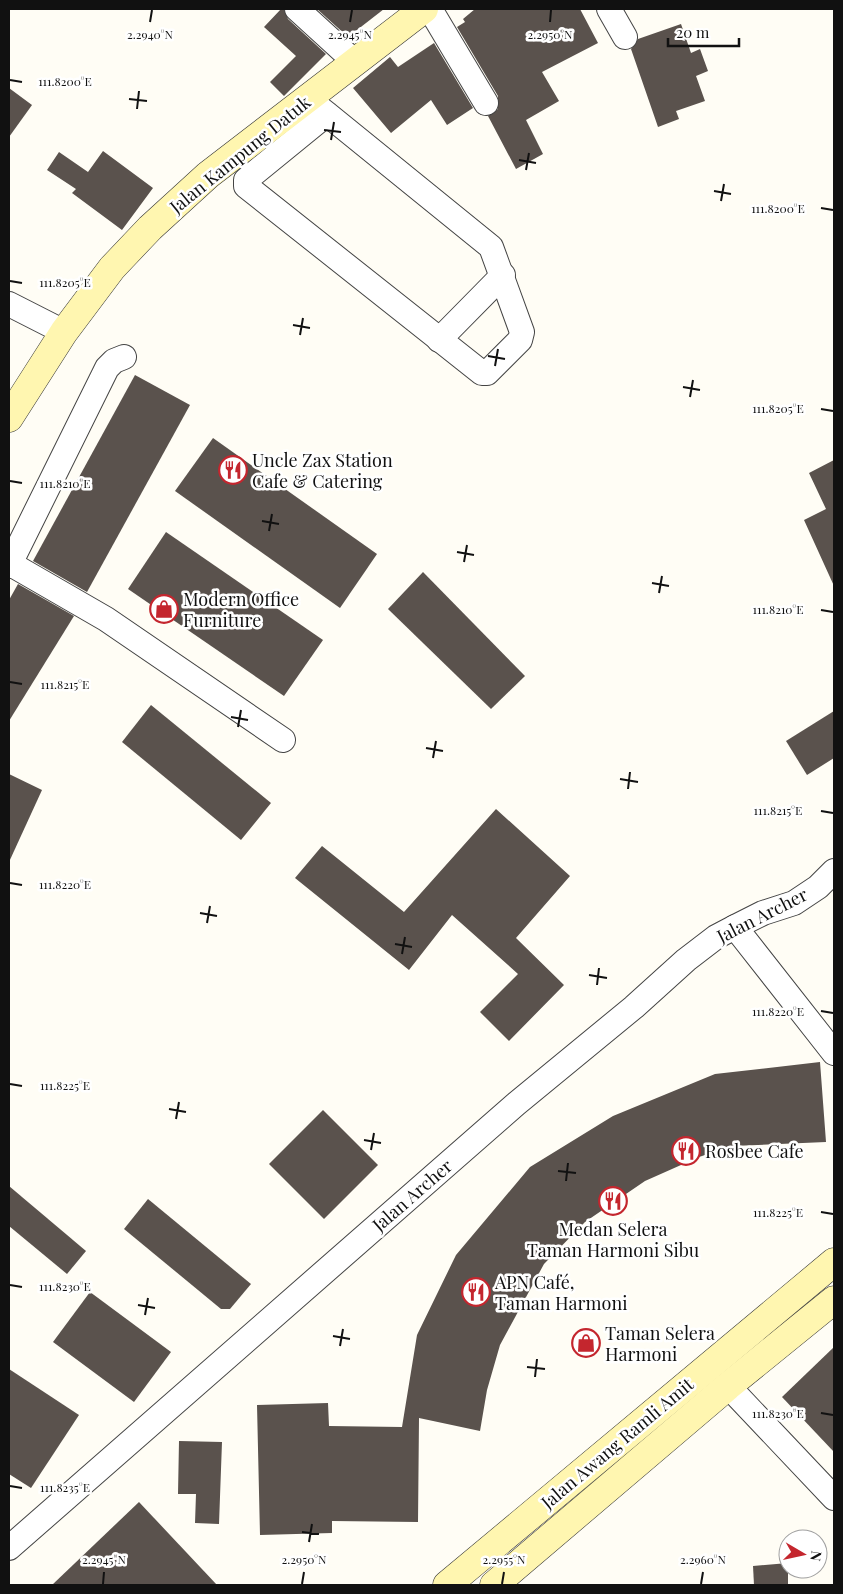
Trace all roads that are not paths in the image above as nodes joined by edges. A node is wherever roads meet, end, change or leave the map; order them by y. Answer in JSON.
{"nodes":[{"id":1,"x":297,"y":9,"type":"edge"},
{"id":2,"x":424,"y":9,"type":"edge"},
{"id":3,"x":430,"y":9,"type":"edge"},
{"id":4,"x":609,"y":9,"type":"edge"},
{"id":5,"x":625,"y":37,"type":"dead end"},
{"id":6,"x":355,"y":62,"type":"junction"},
{"id":7,"x":486,"y":103,"type":"dead end"},
{"id":8,"x":317,"y":107,"type":"junction"},
{"id":9,"x":503,"y":275,"type":"junction"},
{"id":10,"x":9,"y":304,"type":"edge"},
{"id":11,"x":64,"y":332,"type":"junction"},
{"id":12,"x":439,"y":340,"type":"junction"},
{"id":13,"x":124,"y":357,"type":"dead end"},
{"id":14,"x":9,"y":418,"type":"edge"},
{"id":15,"x":9,"y":564,"type":"edge"},
{"id":16,"x":282,"y":740,"type":"dead end"},
{"id":17,"x":834,"y":871,"type":"edge"},
{"id":18,"x":735,"y":927,"type":"junction"},
{"id":19,"x":834,"y":1053,"type":"edge"},
{"id":20,"x":834,"y":1262,"type":"edge"},
{"id":21,"x":834,"y":1300,"type":"edge"},
{"id":22,"x":728,"y":1386,"type":"junction"},
{"id":23,"x":834,"y":1498,"type":"edge"},
{"id":24,"x":9,"y":1548,"type":"edge"},
{"id":25,"x":447,"y":1585,"type":"edge"},
{"id":26,"x":494,"y":1585,"type":"edge"}],
"edges":[{"from":1,"to":6,"type":"street"},
{"from":2,"to":6,"type":"main road","name":"Jalan Kampung Datuk"},
{"from":3,"to":7,"type":"street"},
{"from":4,"to":5,"type":"street"},
{"from":6,"to":8,"type":"main road","name":"Jalan Kampung Datuk"},
{"from":8,"to":9,"type":"street"},
{"from":8,"to":11,"type":"main road","name":"Jalan Kampung Datuk"},
{"from":8,"to":12,"type":"street"},
{"from":9,"to":12,"type":"street"},
{"from":9,"to":12,"type":"street"},
{"from":10,"to":11,"type":"street"},
{"from":11,"to":14,"type":"main road","name":"Jalan Kampung Datuk"},
{"from":13,"to":15,"type":"street"},
{"from":15,"to":16,"type":"street"},
{"from":17,"to":18,"type":"street","name":"Jalan Archer"},
{"from":18,"to":19,"type":"street"},
{"from":18,"to":24,"type":"street","name":"Jalan Archer"},
{"from":20,"to":25,"type":"main road","name":"Jalan Awang Ramli Amit"},
{"from":21,"to":22,"type":"main road","name":"Jalan Awang Ramli Amit"},
{"from":22,"to":23,"type":"street"},
{"from":22,"to":26,"type":"main road","name":"Jalan Awang Ramli Amit"}]}
